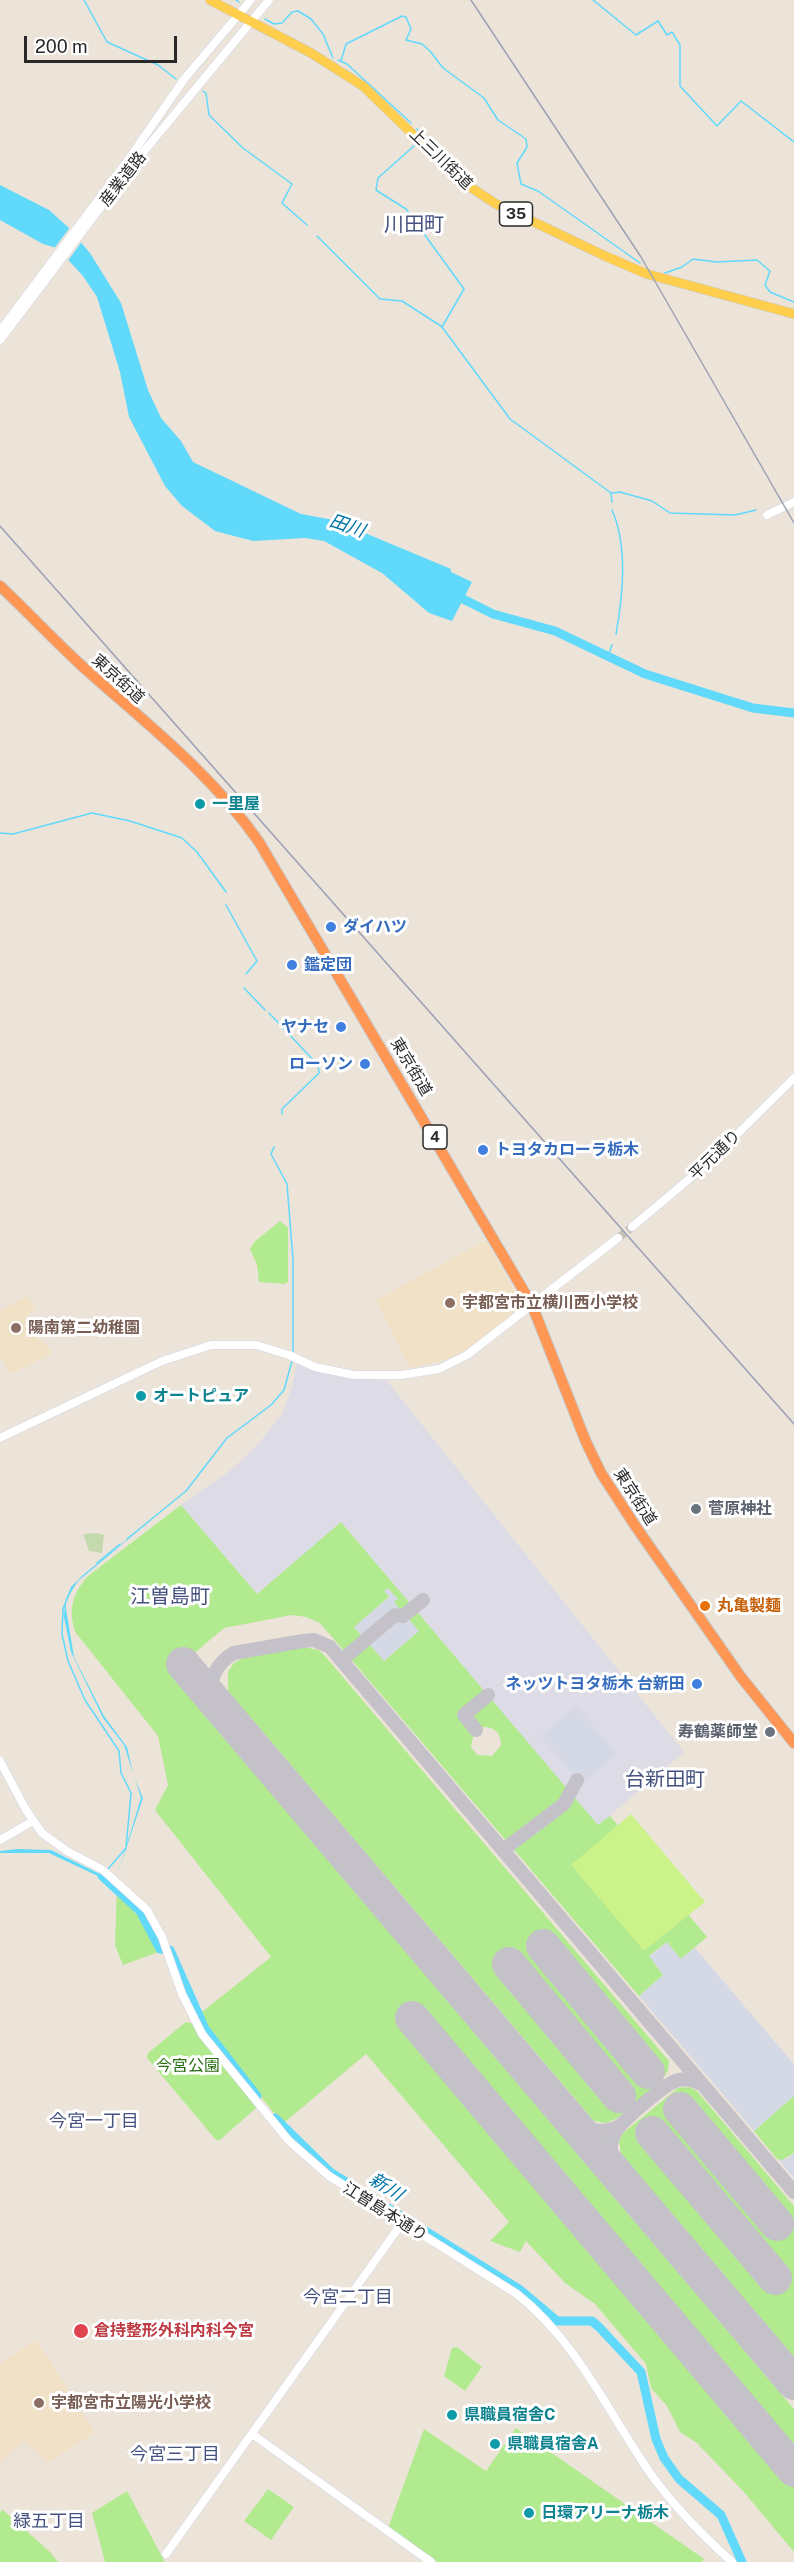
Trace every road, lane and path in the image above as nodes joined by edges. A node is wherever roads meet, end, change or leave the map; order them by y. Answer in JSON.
{"nodes":[{"id":1,"x":210,"y":0,"type":"edge"},
{"id":2,"x":251,"y":0,"type":"edge"},
{"id":3,"x":269,"y":0,"type":"edge"},
{"id":4,"x":238,"y":14,"type":"junction"},
{"id":5,"x":250,"y":21,"type":"junction"},
{"id":6,"x":81,"y":228,"type":"junction"},
{"id":7,"x":794,"y":314,"type":"edge"},
{"id":8,"x":1,"y":337,"type":"edge"},
{"id":9,"x":794,"y":502,"type":"edge"},
{"id":10,"x":767,"y":515,"type":"dead end"},
{"id":11,"x":0,"y":586,"type":"edge"},
{"id":12,"x":794,"y":1078,"type":"edge"},
{"id":13,"x":632,"y":1227,"type":"tunnel mouth"},
{"id":14,"x":618,"y":1238,"type":"tunnel mouth"},
{"id":15,"x":532,"y":1305,"type":"junction"},
{"id":16,"x":0,"y":1438,"type":"edge"},
{"id":17,"x":794,"y":1743,"type":"edge"},
{"id":18,"x":0,"y":1761,"type":"edge"},
{"id":19,"x":33,"y":1821,"type":"junction"},
{"id":20,"x":0,"y":1840,"type":"edge"},
{"id":21,"x":402,"y":2223,"type":"junction"},
{"id":22,"x":252,"y":2434,"type":"junction"},
{"id":23,"x":166,"y":2554,"type":"dead end"},
{"id":24,"x":430,"y":2562,"type":"edge"},
{"id":25,"x":732,"y":2562,"type":"edge"}],
"edges":[{"from":1,"to":4,"type":"main road","name":"上三川街道","number":"35"},
{"from":2,"to":4,"type":"street","name":"産業道路"},
{"from":3,"to":5,"type":"street","name":"産業道路"},
{"from":4,"to":5,"type":"main road","name":"上三川街道","number":"35"},
{"from":4,"to":6,"type":"street","name":"産業道路"},
{"from":5,"to":6,"type":"street","name":"産業道路"},
{"from":5,"to":7,"type":"main road","name":"上三川街道","number":"35"},
{"from":6,"to":8,"type":"street","name":"産業道路"},
{"from":9,"to":10,"type":"street"},
{"from":11,"to":15,"type":"highway","name":"東京街道","number":"4"},
{"from":12,"to":13,"type":"street","name":"平元通り"},
{"from":14,"to":15,"type":"street"},
{"from":15,"to":16,"type":"street"},
{"from":15,"to":17,"type":"highway","name":"東京街道","number":"4"},
{"from":18,"to":19,"type":"street","name":"江曽島本通り"},
{"from":19,"to":20,"type":"street"},
{"from":19,"to":21,"type":"street","name":"江曽島本通り"},
{"from":21,"to":22,"type":"street"},
{"from":21,"to":25,"type":"street","name":"江曽島本通り"},
{"from":22,"to":23,"type":"street"},
{"from":22,"to":24,"type":"street"}]}
